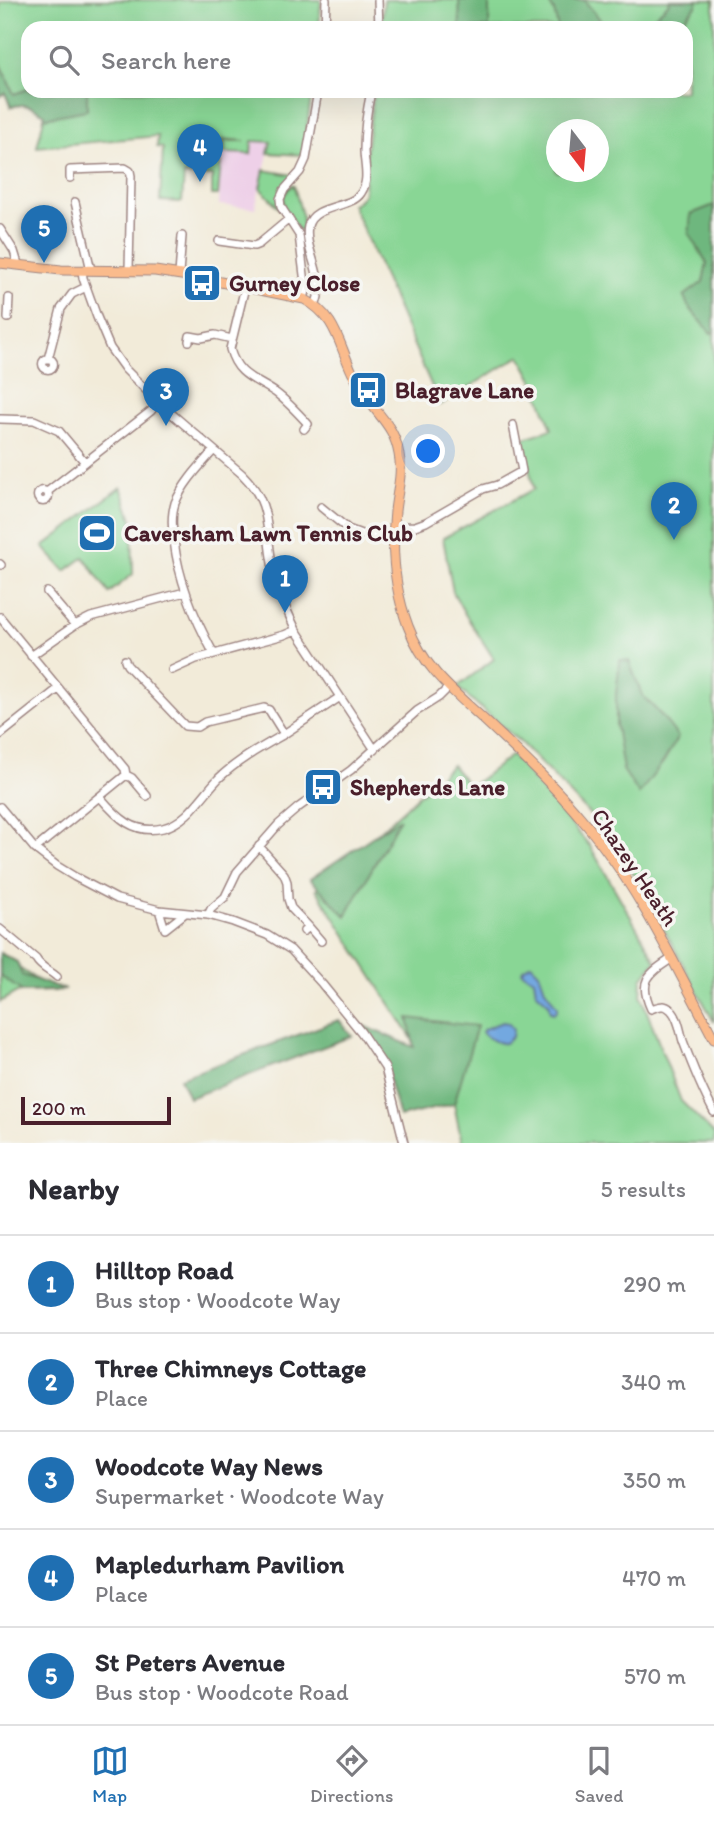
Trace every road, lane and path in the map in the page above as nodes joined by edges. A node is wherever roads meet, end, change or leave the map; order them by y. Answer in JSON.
{"nodes":[{"id":1,"x":326,"y":0,"type":"edge"},
{"id":2,"x":379,"y":0,"type":"edge"},
{"id":3,"x":325,"y":21,"type":"edge"},
{"id":4,"x":379,"y":21,"type":"edge"},
{"id":5,"x":317,"y":98,"type":"edge"},
{"id":6,"x":370,"y":98,"type":"edge"},
{"id":7,"x":70,"y":171,"type":"dead end"},
{"id":8,"x":75,"y":202,"type":"dead end"},
{"id":9,"x":289,"y":219,"type":"junction"},
{"id":10,"x":0,"y":229,"type":"edge"},
{"id":11,"x":303,"y":235,"type":"junction"},
{"id":12,"x":183,"y":236,"type":"dead end"},
{"id":13,"x":225,"y":241,"type":"dead end"},
{"id":14,"x":0,"y":263,"type":"edge"},
{"id":15,"x":18,"y":264,"type":"junction"},
{"id":16,"x":86,"y":270,"type":"junction"},
{"id":17,"x":129,"y":270,"type":"junction"},
{"id":18,"x":179,"y":274,"type":"junction"},
{"id":19,"x":86,"y":287,"type":"junction"},
{"id":20,"x":245,"y":287,"type":"junction"},
{"id":21,"x":304,"y":299,"type":"junction"},
{"id":22,"x":5,"y":303,"type":"edge"},
{"id":23,"x":316,"y":306,"type":"junction"},
{"id":24,"x":8,"y":318,"type":"dead end"},
{"id":25,"x":190,"y":336,"type":"dead end"},
{"id":26,"x":232,"y":339,"type":"junction"},
{"id":27,"x":48,"y":359,"type":"dead end"},
{"id":28,"x":158,"y":402,"type":"junction"},
{"id":29,"x":0,"y":419,"type":"edge"},
{"id":30,"x":308,"y":425,"type":"dead end"},
{"id":31,"x":513,"y":425,"type":"dead end"},
{"id":32,"x":214,"y":450,"type":"junction"},
{"id":33,"x":84,"y":461,"type":"junction"},
{"id":34,"x":47,"y":492,"type":"dead end"},
{"id":35,"x":321,"y":507,"type":"dead end"},
{"id":36,"x":394,"y":527,"type":"junction"},
{"id":37,"x":393,"y":539,"type":"junction"},
{"id":38,"x":47,"y":592,"type":"dead end"},
{"id":39,"x":185,"y":592,"type":"junction"},
{"id":40,"x":0,"y":617,"type":"edge"},
{"id":41,"x":75,"y":625,"type":"junction"},
{"id":42,"x":296,"y":630,"type":"junction"},
{"id":43,"x":214,"y":654,"type":"junction"},
{"id":44,"x":31,"y":656,"type":"junction"},
{"id":45,"x":125,"y":660,"type":"dead end"},
{"id":46,"x":172,"y":670,"type":"dead end"},
{"id":47,"x":448,"y":688,"type":"junction"},
{"id":48,"x":58,"y":689,"type":"junction"},
{"id":49,"x":340,"y":697,"type":"junction"},
{"id":50,"x":284,"y":734,"type":"junction"},
{"id":51,"x":0,"y":735,"type":"edge"},
{"id":52,"x":374,"y":750,"type":"junction"},
{"id":53,"x":126,"y":775,"type":"junction"},
{"id":54,"x":147,"y":796,"type":"dead end"},
{"id":55,"x":100,"y":797,"type":"junction"},
{"id":56,"x":0,"y":807,"type":"edge"},
{"id":57,"x":259,"y":846,"type":"junction"},
{"id":58,"x":35,"y":849,"type":"junction"},
{"id":59,"x":159,"y":910,"type":"junction"},
{"id":60,"x":184,"y":914,"type":"junction"},
{"id":61,"x":208,"y":915,"type":"junction"},
{"id":62,"x":0,"y":929,"type":"edge"},
{"id":63,"x":321,"y":941,"type":"dead end"},
{"id":64,"x":671,"y":959,"type":"junction"},
{"id":65,"x":57,"y":977,"type":"dead end"},
{"id":66,"x":714,"y":1039,"type":"edge"},
{"id":67,"x":714,"y":1112,"type":"edge"},
{"id":68,"x":404,"y":1143,"type":"edge"}],
"edges":[{"from":1,"to":3,"type":"street"},
{"from":2,"to":4,"type":"street"},
{"from":5,"to":9,"type":"street"},
{"from":6,"to":11,"type":"street"},
{"from":7,"to":17,"type":"street"},
{"from":8,"to":16,"type":"street"},
{"from":9,"to":11,"type":"street"},
{"from":9,"to":13,"type":"street"},
{"from":10,"to":15,"type":"street"},
{"from":11,"to":21,"type":"street"},
{"from":11,"to":23,"type":"street"},
{"from":12,"to":18,"type":"street"},
{"from":14,"to":15,"type":"main road"},
{"from":15,"to":16,"type":"main road"},
{"from":16,"to":17,"type":"main road"},
{"from":16,"to":19,"type":"street"},
{"from":17,"to":18,"type":"main road"},
{"from":18,"to":20,"type":"main road"},
{"from":19,"to":27,"type":"street"},
{"from":19,"to":28,"type":"street"},
{"from":20,"to":21,"type":"main road"},
{"from":20,"to":26,"type":"street"},
{"from":21,"to":23,"type":"main road"},
{"from":22,"to":24,"type":"street"},
{"from":23,"to":36,"type":"main road","name":"Chazey Heath"},
{"from":25,"to":26,"type":"street"},
{"from":26,"to":30,"type":"street"},
{"from":28,"to":32,"type":"street"},
{"from":28,"to":33,"type":"street"},
{"from":29,"to":33,"type":"street"},
{"from":31,"to":36,"type":"street"},
{"from":32,"to":39,"type":"street"},
{"from":32,"to":42,"type":"street"},
{"from":33,"to":34,"type":"street"},
{"from":35,"to":37,"type":"street"},
{"from":36,"to":37,"type":"main road","name":"Chazey Heath"},
{"from":37,"to":47,"type":"main road","name":"Chazey Heath"},
{"from":38,"to":41,"type":"street"},
{"from":39,"to":41,"type":"street"},
{"from":39,"to":43,"type":"street"},
{"from":40,"to":44,"type":"street"},
{"from":41,"to":44,"type":"street"},
{"from":42,"to":43,"type":"street"},
{"from":42,"to":49,"type":"street"},
{"from":43,"to":46,"type":"street"},
{"from":44,"to":48,"type":"street"},
{"from":45,"to":50,"type":"street"},
{"from":47,"to":52,"type":"street"},
{"from":47,"to":64,"type":"main road","name":"Chazey Heath"},
{"from":48,"to":51,"type":"street"},
{"from":48,"to":53,"type":"street"},
{"from":49,"to":50,"type":"street"},
{"from":49,"to":52,"type":"street"},
{"from":50,"to":55,"type":"street"},
{"from":52,"to":57,"type":"street"},
{"from":53,"to":54,"type":"street"},
{"from":53,"to":55,"type":"street"},
{"from":55,"to":58,"type":"street"},
{"from":56,"to":58,"type":"street"},
{"from":57,"to":61,"type":"street"},
{"from":57,"to":63,"type":"street"},
{"from":58,"to":59,"type":"street"},
{"from":59,"to":60,"type":"street"},
{"from":59,"to":60,"type":"street"},
{"from":60,"to":61,"type":"street"},
{"from":61,"to":68,"type":"street"},
{"from":62,"to":65,"type":"street"},
{"from":64,"to":66,"type":"main road","name":"Chazey Heath"},
{"from":64,"to":67,"type":"street"}]}
